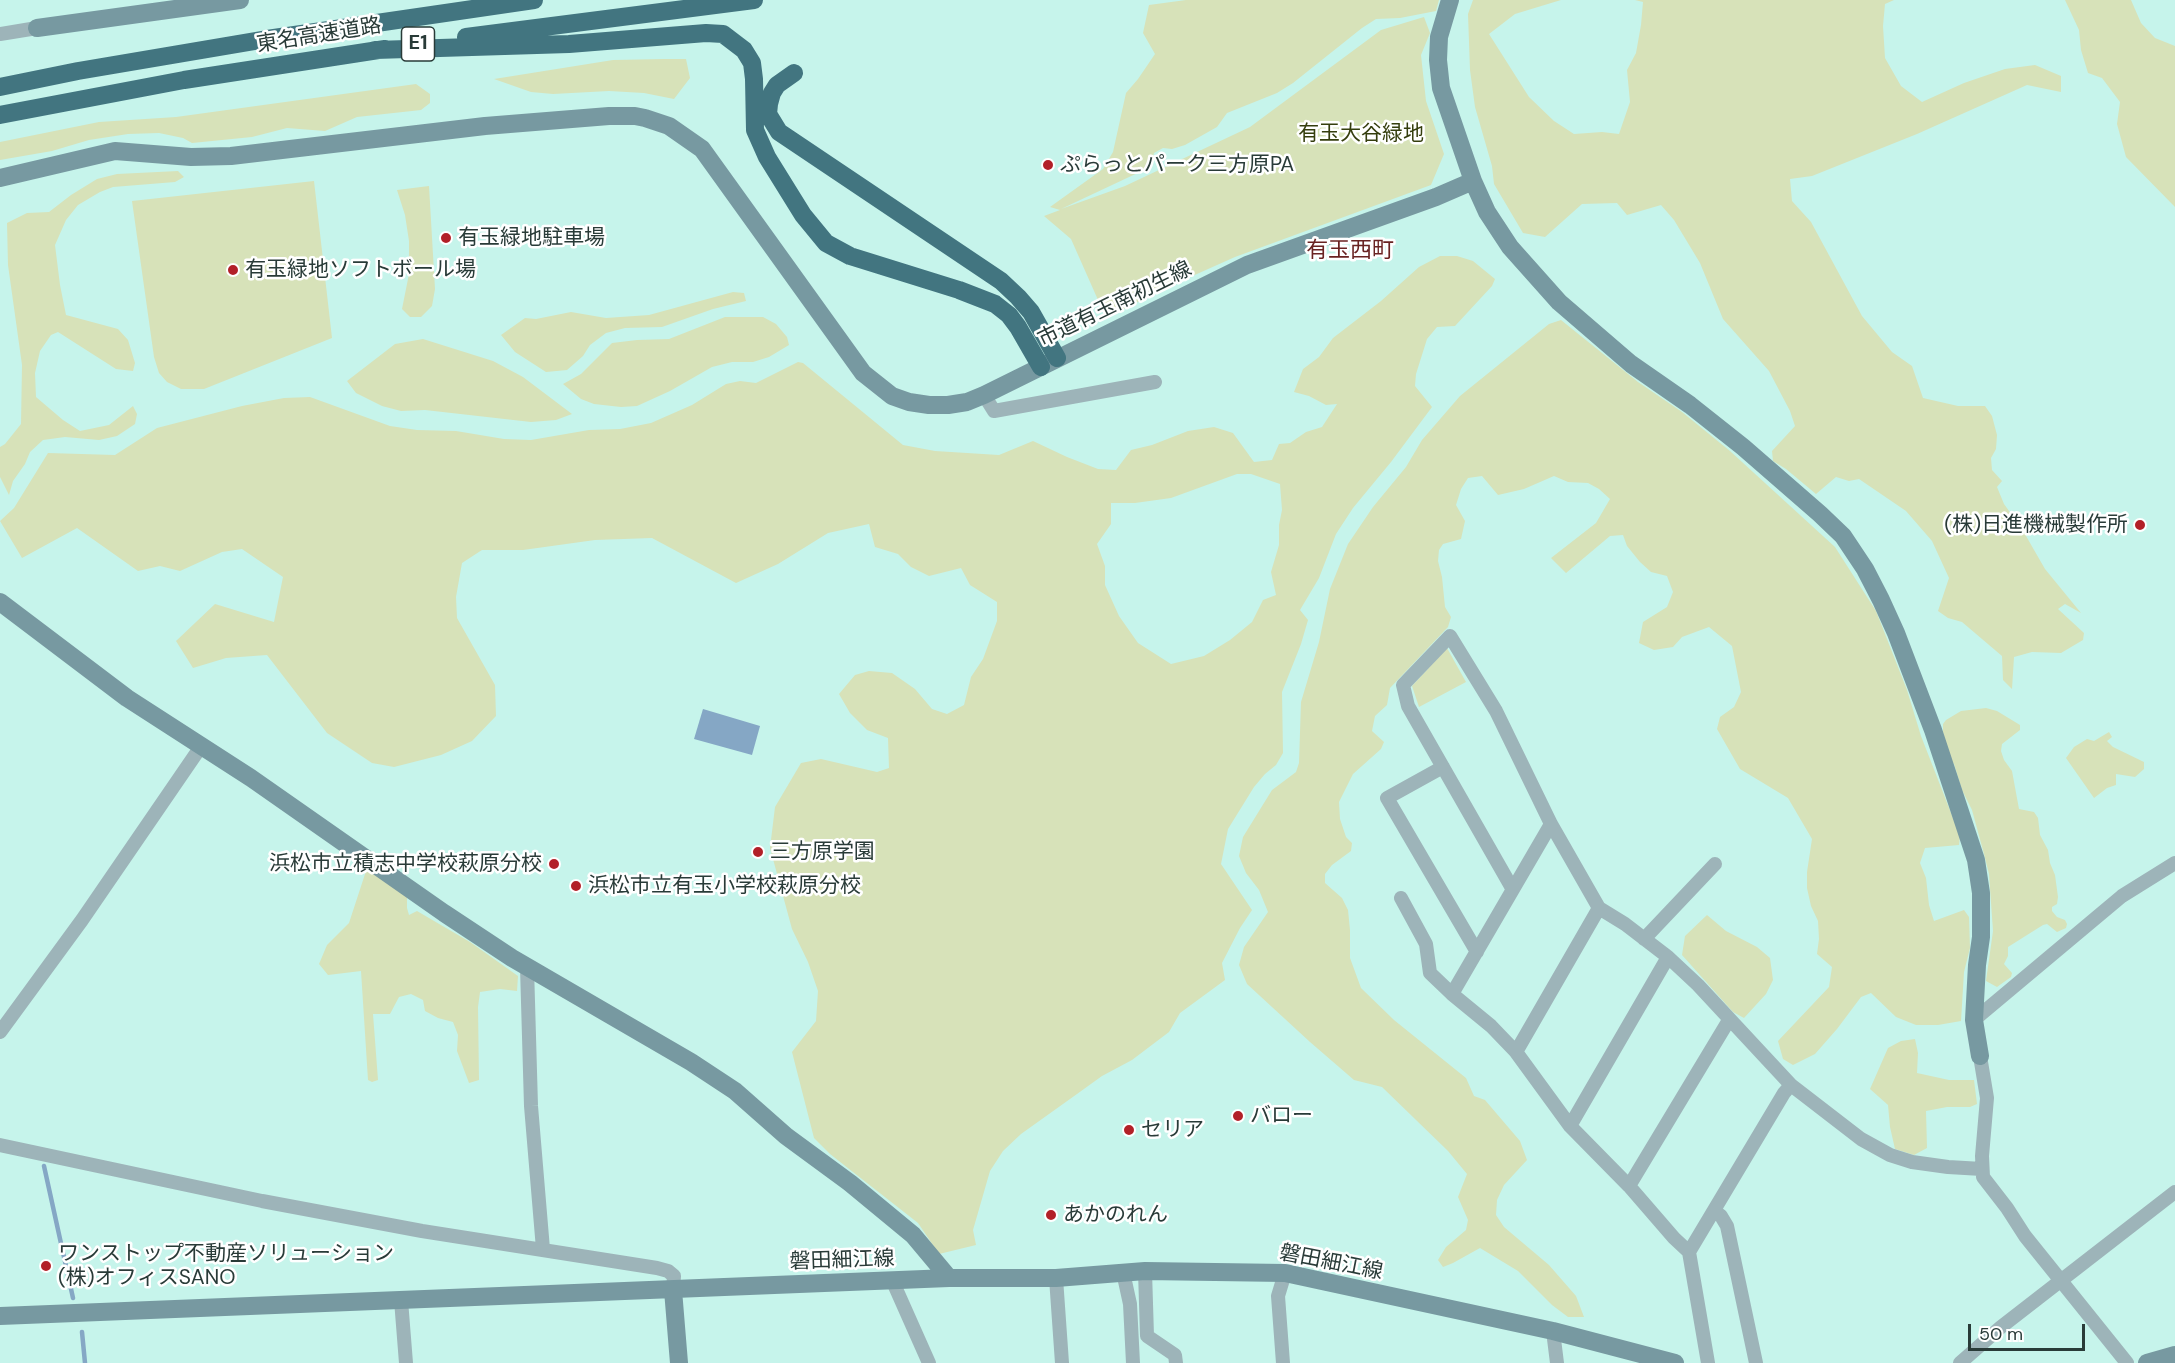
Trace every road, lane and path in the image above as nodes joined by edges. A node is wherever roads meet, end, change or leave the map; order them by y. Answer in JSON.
{"nodes":[{"id":1,"x":240,"y":0,"type":"edge"},
{"id":2,"x":482,"y":0,"type":"edge"},
{"id":3,"x":534,"y":0,"type":"edge"},
{"id":4,"x":754,"y":0,"type":"edge"},
{"id":5,"x":1450,"y":0,"type":"edge"},
{"id":6,"x":372,"y":23,"type":"junction"},
{"id":7,"x":37,"y":28,"type":"joint"},
{"id":8,"x":0,"y":34,"type":"edge"},
{"id":9,"x":375,"y":50,"type":"junction"},
{"id":10,"x":794,"y":73,"type":"dead end"},
{"id":11,"x":0,"y":87,"type":"edge"},
{"id":12,"x":0,"y":115,"type":"edge"},
{"id":13,"x":0,"y":178,"type":"edge"},
{"id":14,"x":1473,"y":181,"type":"junction"},
{"id":15,"x":1049,"y":362,"type":"junction"},
{"id":16,"x":1155,"y":382,"type":"dead end"},
{"id":17,"x":984,"y":395,"type":"junction"},
{"id":18,"x":0,"y":602,"type":"edge"},
{"id":19,"x":202,"y":745,"type":"junction"},
{"id":20,"x":1443,"y":767,"type":"junction"},
{"id":21,"x":1551,"y":824,"type":"junction"},
{"id":22,"x":2175,"y":863,"type":"edge"},
{"id":23,"x":1715,"y":864,"type":"dead end"},
{"id":24,"x":1512,"y":888,"type":"junction"},
{"id":25,"x":1401,"y":898,"type":"dead end"},
{"id":26,"x":1599,"y":908,"type":"junction"},
{"id":27,"x":1644,"y":939,"type":"junction"},
{"id":28,"x":1477,"y":952,"type":"junction"},
{"id":29,"x":1668,"y":957,"type":"junction"},
{"id":30,"x":527,"y":967,"type":"junction"},
{"id":31,"x":1452,"y":994,"type":"junction"},
{"id":32,"x":1729,"y":1020,"type":"junction"},
{"id":33,"x":1974,"y":1020,"type":"junction"},
{"id":34,"x":0,"y":1032,"type":"edge"},
{"id":35,"x":1516,"y":1052,"type":"junction"},
{"id":36,"x":1980,"y":1056,"type":"joint"},
{"id":37,"x":1791,"y":1085,"type":"junction"},
{"id":38,"x":1570,"y":1126,"type":"junction"},
{"id":39,"x":0,"y":1145,"type":"edge"},
{"id":40,"x":1982,"y":1169,"type":"junction"},
{"id":41,"x":1629,"y":1186,"type":"junction"},
{"id":42,"x":2175,"y":1191,"type":"edge"},
{"id":43,"x":1714,"y":1211,"type":"junction"},
{"id":44,"x":543,"y":1249,"type":"junction"},
{"id":45,"x":1689,"y":1252,"type":"junction"},
{"id":46,"x":1145,"y":1271,"type":"junction"},
{"id":47,"x":1123,"y":1272,"type":"junction"},
{"id":48,"x":1285,"y":1274,"type":"junction"},
{"id":49,"x":949,"y":1278,"type":"junction"},
{"id":50,"x":1056,"y":1278,"type":"junction"},
{"id":51,"x":2062,"y":1280,"type":"junction"},
{"id":52,"x":893,"y":1282,"type":"junction"},
{"id":53,"x":673,"y":1290,"type":"junction"},
{"id":54,"x":401,"y":1300,"type":"junction"},
{"id":55,"x":0,"y":1316,"type":"edge"},
{"id":56,"x":1553,"y":1330,"type":"junction"},
{"id":57,"x":2175,"y":1355,"type":"edge"},
{"id":58,"x":406,"y":1363,"type":"edge"},
{"id":59,"x":679,"y":1363,"type":"edge"},
{"id":60,"x":929,"y":1363,"type":"edge"},
{"id":61,"x":1062,"y":1363,"type":"edge"},
{"id":62,"x":1133,"y":1363,"type":"edge"},
{"id":63,"x":1176,"y":1363,"type":"edge"},
{"id":64,"x":1283,"y":1363,"type":"edge"},
{"id":65,"x":1557,"y":1363,"type":"edge"},
{"id":66,"x":1675,"y":1363,"type":"edge"},
{"id":67,"x":1708,"y":1363,"type":"edge"},
{"id":68,"x":1756,"y":1363,"type":"edge"},
{"id":69,"x":1960,"y":1363,"type":"edge"},
{"id":70,"x":2127,"y":1363,"type":"edge"},
{"id":71,"x":2147,"y":1363,"type":"edge"}],
"edges":[{"from":1,"to":7,"type":"street"},
{"from":2,"to":6,"type":"highway"},
{"from":3,"to":6,"type":"highway","name":"東名高速道路","number":"E1"},
{"from":4,"to":9,"type":"highway","name":"東名高速道路","number":"E1"},
{"from":5,"to":14,"type":"street"},
{"from":6,"to":11,"type":"highway","name":"東名高速道路","number":"E1"},
{"from":7,"to":8,"type":"street"},
{"from":9,"to":12,"type":"highway","name":"東名高速道路","number":"E1"},
{"from":9,"to":15,"type":"highway"},
{"from":10,"to":15,"type":"highway"},
{"from":13,"to":17,"type":"street","name":"市道有玉南初生線"},
{"from":14,"to":15,"type":"street","name":"市道有玉南初生線"},
{"from":14,"to":33,"type":"street"},
{"from":15,"to":17,"type":"street","name":"市道有玉南初生線"},
{"from":16,"to":17,"type":"street"},
{"from":18,"to":19,"type":"street"},
{"from":19,"to":30,"type":"street"},
{"from":19,"to":34,"type":"street"},
{"from":20,"to":21,"type":"street"},
{"from":20,"to":24,"type":"street"},
{"from":20,"to":28,"type":"street"},
{"from":21,"to":24,"type":"street"},
{"from":21,"to":26,"type":"street"},
{"from":22,"to":33,"type":"street"},
{"from":23,"to":27,"type":"street"},
{"from":24,"to":28,"type":"street"},
{"from":25,"to":31,"type":"street"},
{"from":26,"to":27,"type":"street"},
{"from":26,"to":35,"type":"street"},
{"from":27,"to":29,"type":"street"},
{"from":28,"to":31,"type":"street"},
{"from":29,"to":32,"type":"street"},
{"from":29,"to":38,"type":"street"},
{"from":30,"to":44,"type":"street"},
{"from":30,"to":49,"type":"street"},
{"from":31,"to":35,"type":"street"},
{"from":32,"to":37,"type":"street"},
{"from":32,"to":41,"type":"street"},
{"from":33,"to":36,"type":"street"},
{"from":35,"to":38,"type":"street"},
{"from":36,"to":40,"type":"street"},
{"from":37,"to":40,"type":"street"},
{"from":37,"to":43,"type":"street"},
{"from":38,"to":41,"type":"street"},
{"from":39,"to":44,"type":"street"},
{"from":40,"to":51,"type":"street"},
{"from":41,"to":45,"type":"street"},
{"from":42,"to":51,"type":"street"},
{"from":43,"to":45,"type":"street"},
{"from":43,"to":68,"type":"street"},
{"from":44,"to":53,"type":"street"},
{"from":45,"to":67,"type":"street"},
{"from":46,"to":47,"type":"street","name":"磐田細江線"},
{"from":46,"to":48,"type":"street","name":"磐田細江線"},
{"from":46,"to":63,"type":"street"},
{"from":47,"to":50,"type":"street","name":"磐田細江線"},
{"from":47,"to":62,"type":"street"},
{"from":48,"to":56,"type":"street","name":"磐田細江線"},
{"from":48,"to":64,"type":"street"},
{"from":49,"to":50,"type":"street","name":"磐田細江線"},
{"from":49,"to":52,"type":"street","name":"磐田細江線"},
{"from":50,"to":61,"type":"street"},
{"from":51,"to":69,"type":"street"},
{"from":51,"to":70,"type":"street"},
{"from":52,"to":53,"type":"street","name":"磐田細江線"},
{"from":52,"to":60,"type":"street"},
{"from":53,"to":54,"type":"street","name":"磐田細江線"},
{"from":53,"to":59,"type":"street"},
{"from":54,"to":55,"type":"street","name":"磐田細江線"},
{"from":54,"to":58,"type":"street"},
{"from":56,"to":65,"type":"street"},
{"from":56,"to":66,"type":"street","name":"磐田細江線"},
{"from":57,"to":71,"type":"street"}]}
